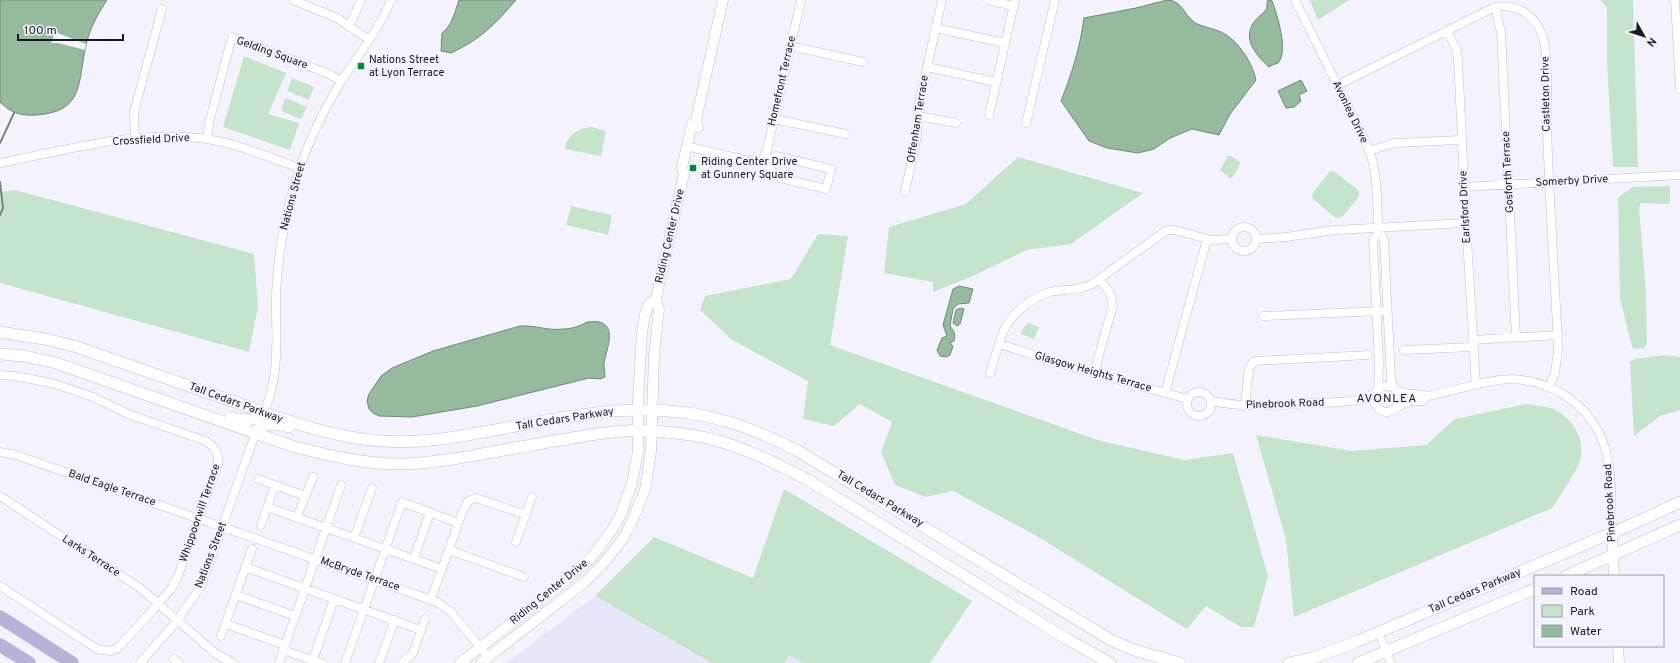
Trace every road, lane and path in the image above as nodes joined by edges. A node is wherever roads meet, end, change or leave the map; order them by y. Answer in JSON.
{"nodes":[{"id":1,"x":293,"y":0,"type":"edge"},
{"id":2,"x":361,"y":0,"type":"edge"},
{"id":3,"x":391,"y":0,"type":"edge"},
{"id":4,"x":723,"y":0,"type":"edge"},
{"id":5,"x":801,"y":0,"type":"edge"},
{"id":6,"x":942,"y":0,"type":"edge"},
{"id":7,"x":988,"y":0,"type":"edge"},
{"id":8,"x":1054,"y":0,"type":"edge"},
{"id":9,"x":1295,"y":0,"type":"edge"},
{"id":10,"x":1676,"y":0,"type":"edge"},
{"id":11,"x":1014,"y":3,"type":"edge"},
{"id":12,"x":1495,"y":7,"type":"junction"},
{"id":13,"x":162,"y":9,"type":"dead end"},
{"id":14,"x":350,"y":27,"type":"junction"},
{"id":15,"x":935,"y":28,"type":"junction"},
{"id":16,"x":1447,"y":31,"type":"junction"},
{"id":17,"x":369,"y":40,"type":"junction"},
{"id":18,"x":1005,"y":43,"type":"junction"},
{"id":19,"x":790,"y":46,"type":"junction"},
{"id":20,"x":863,"y":62,"type":"dead end"},
{"id":21,"x":927,"y":67,"type":"junction"},
{"id":22,"x":341,"y":81,"type":"junction"},
{"id":23,"x":996,"y":82,"type":"junction"},
{"id":24,"x":1680,"y":82,"type":"edge"},
{"id":25,"x":1338,"y":85,"type":"junction"},
{"id":26,"x":1680,"y":89,"type":"edge"},
{"id":27,"x":989,"y":115,"type":"dead end"},
{"id":28,"x":918,"y":116,"type":"junction"},
{"id":29,"x":774,"y":118,"type":"junction"},
{"id":30,"x":696,"y":120,"type":"junction"},
{"id":31,"x":956,"y":123,"type":"dead end"},
{"id":32,"x":1026,"y":123,"type":"dead end"},
{"id":33,"x":846,"y":134,"type":"dead end"},
{"id":34,"x":135,"y":139,"type":"junction"},
{"id":35,"x":207,"y":139,"type":"junction"},
{"id":36,"x":1461,"y":140,"type":"junction"},
{"id":37,"x":692,"y":147,"type":"junction"},
{"id":38,"x":1369,"y":151,"type":"junction"},
{"id":39,"x":762,"y":162,"type":"junction"},
{"id":40,"x":0,"y":163,"type":"edge"},
{"id":41,"x":300,"y":168,"type":"junction"},
{"id":42,"x":684,"y":174,"type":"junction"},
{"id":43,"x":1680,"y":175,"type":"edge"},
{"id":44,"x":1550,"y":182,"type":"junction"},
{"id":45,"x":1508,"y":184,"type":"junction"},
{"id":46,"x":1464,"y":186,"type":"junction"},
{"id":47,"x":905,"y":192,"type":"dead end"},
{"id":48,"x":1466,"y":224,"type":"junction"},
{"id":49,"x":1378,"y":229,"type":"junction"},
{"id":50,"x":1256,"y":238,"type":"junction"},
{"id":51,"x":1232,"y":239,"type":"junction"},
{"id":52,"x":1207,"y":240,"type":"junction"},
{"id":53,"x":1100,"y":280,"type":"junction"},
{"id":54,"x":656,"y":298,"type":"junction"},
{"id":55,"x":1377,"y":311,"type":"junction"},
{"id":56,"x":1389,"y":311,"type":"junction"},
{"id":57,"x":1263,"y":316,"type":"dead end"},
{"id":58,"x":0,"y":332,"type":"edge"},
{"id":59,"x":1558,"y":336,"type":"junction"},
{"id":60,"x":1516,"y":337,"type":"junction"},
{"id":61,"x":1000,"y":344,"type":"junction"},
{"id":62,"x":1472,"y":344,"type":"junction"},
{"id":63,"x":1404,"y":350,"type":"dead end"},
{"id":64,"x":0,"y":354,"type":"edge"},
{"id":65,"x":1368,"y":355,"type":"dead end"},
{"id":66,"x":990,"y":373,"type":"dead end"},
{"id":67,"x":1094,"y":373,"type":"junction"},
{"id":68,"x":0,"y":375,"type":"edge"},
{"id":69,"x":1476,"y":385,"type":"junction"},
{"id":70,"x":1549,"y":386,"type":"junction"},
{"id":71,"x":1395,"y":390,"type":"junction"},
{"id":72,"x":1377,"y":392,"type":"junction"},
{"id":73,"x":1165,"y":393,"type":"junction"},
{"id":74,"x":1428,"y":396,"type":"junction"},
{"id":75,"x":1187,"y":399,"type":"junction"},
{"id":76,"x":1360,"y":400,"type":"junction"},
{"id":77,"x":1211,"y":401,"type":"junction"},
{"id":78,"x":1245,"y":406,"type":"junction"},
{"id":79,"x":1377,"y":408,"type":"junction"},
{"id":80,"x":1396,"y":408,"type":"junction"},
{"id":81,"x":638,"y":409,"type":"junction"},
{"id":82,"x":653,"y":409,"type":"junction"},
{"id":83,"x":264,"y":412,"type":"junction"},
{"id":84,"x":205,"y":414,"type":"junction"},
{"id":85,"x":320,"y":431,"type":"junction"},
{"id":86,"x":638,"y":431,"type":"junction"},
{"id":87,"x":653,"y":431,"type":"junction"},
{"id":88,"x":256,"y":432,"type":"junction"},
{"id":89,"x":0,"y":452,"type":"edge"},
{"id":90,"x":312,"y":477,"type":"dead end"},
{"id":91,"x":258,"y":479,"type":"dead end"},
{"id":92,"x":275,"y":485,"type":"junction"},
{"id":93,"x":340,"y":485,"type":"dead end"},
{"id":94,"x":372,"y":488,"type":"dead end"},
{"id":95,"x":0,"y":496,"type":"edge"},
{"id":96,"x":305,"y":496,"type":"junction"},
{"id":97,"x":532,"y":497,"type":"dead end"},
{"id":98,"x":1680,"y":502,"type":"edge"},
{"id":99,"x":267,"y":507,"type":"junction"},
{"id":100,"x":430,"y":512,"type":"junction"},
{"id":101,"x":526,"y":515,"type":"junction"},
{"id":102,"x":297,"y":517,"type":"junction"},
{"id":103,"x":198,"y":518,"type":"junction"},
{"id":104,"x":458,"y":523,"type":"junction"},
{"id":105,"x":261,"y":525,"type":"dead end"},
{"id":106,"x":1680,"y":525,"type":"edge"},
{"id":107,"x":223,"y":526,"type":"junction"},
{"id":108,"x":326,"y":528,"type":"junction"},
{"id":109,"x":1612,"y":532,"type":"junction"},
{"id":110,"x":354,"y":538,"type":"junction"},
{"id":111,"x":516,"y":542,"type":"dead end"},
{"id":112,"x":252,"y":549,"type":"dead end"},
{"id":113,"x":385,"y":549,"type":"junction"},
{"id":114,"x":449,"y":550,"type":"junction"},
{"id":115,"x":1613,"y":556,"type":"junction"},
{"id":116,"x":315,"y":559,"type":"junction"},
{"id":117,"x":414,"y":559,"type":"junction"},
{"id":118,"x":245,"y":568,"type":"junction"},
{"id":119,"x":442,"y":569,"type":"junction"},
{"id":120,"x":1568,"y":575,"type":"edge"},
{"id":121,"x":1614,"y":575,"type":"edge"},
{"id":122,"x":524,"y":577,"type":"dead end"},
{"id":123,"x":374,"y":579,"type":"junction"},
{"id":124,"x":0,"y":586,"type":"edge"},
{"id":125,"x":305,"y":588,"type":"junction"},
{"id":126,"x":1534,"y":589,"type":"edge"},
{"id":127,"x":236,"y":596,"type":"junction"},
{"id":128,"x":334,"y":599,"type":"junction"},
{"id":129,"x":431,"y":599,"type":"junction"},
{"id":130,"x":158,"y":604,"type":"junction"},
{"id":131,"x":363,"y":609,"type":"junction"},
{"id":132,"x":295,"y":616,"type":"junction"},
{"id":133,"x":0,"y":617,"type":"edge"},
{"id":134,"x":425,"y":619,"type":"dead end"},
{"id":135,"x":395,"y":620,"type":"junction"},
{"id":136,"x":177,"y":621,"type":"junction"},
{"id":137,"x":226,"y":624,"type":"junction"},
{"id":138,"x":421,"y":630,"type":"junction"},
{"id":139,"x":1378,"y":632,"type":"junction"},
{"id":140,"x":221,"y":636,"type":"dead end"},
{"id":141,"x":0,"y":645,"type":"edge"},
{"id":142,"x":480,"y":647,"type":"junction"},
{"id":143,"x":1618,"y":647,"type":"edge"},
{"id":144,"x":284,"y":648,"type":"junction"},
{"id":145,"x":1386,"y":651,"type":"junction"},
{"id":146,"x":485,"y":660,"type":"edge"},
{"id":147,"x":317,"y":661,"type":"edge"},
{"id":148,"x":29,"y":663,"type":"edge"},
{"id":149,"x":72,"y":663,"type":"edge"},
{"id":150,"x":140,"y":663,"type":"edge"},
{"id":151,"x":233,"y":663,"type":"edge"},
{"id":152,"x":279,"y":663,"type":"edge"},
{"id":153,"x":345,"y":663,"type":"edge"},
{"id":154,"x":380,"y":663,"type":"edge"},
{"id":155,"x":402,"y":663,"type":"edge"},
{"id":156,"x":460,"y":663,"type":"edge"},
{"id":157,"x":1110,"y":663,"type":"edge"},
{"id":158,"x":1180,"y":663,"type":"edge"},
{"id":159,"x":1289,"y":663,"type":"edge"},
{"id":160,"x":1358,"y":663,"type":"edge"},
{"id":161,"x":1391,"y":663,"type":"edge"},
{"id":162,"x":1619,"y":663,"type":"edge"}],
"edges":[{"from":1,"to":14,"type":"street"},
{"from":2,"to":14,"type":"street"},
{"from":3,"to":17,"type":"street","name":"Nations Street"},
{"from":4,"to":30,"type":"street","name":"Riding Center Drive"},
{"from":5,"to":19,"type":"street","name":"Homefront Terrace"},
{"from":6,"to":15,"type":"street","name":"Offenham Terrace"},
{"from":7,"to":11,"type":"street"},
{"from":8,"to":32,"type":"street"},
{"from":9,"to":25,"type":"street","name":"Avonlea Drive"},
{"from":10,"to":24,"type":"street"},
{"from":11,"to":18,"type":"street"},
{"from":12,"to":16,"type":"street"},
{"from":12,"to":44,"type":"street","name":"Castleton Drive"},
{"from":12,"to":45,"type":"street","name":"Gosforth Terrace"},
{"from":13,"to":34,"type":"street"},
{"from":14,"to":17,"type":"street"},
{"from":15,"to":18,"type":"street"},
{"from":15,"to":21,"type":"street","name":"Offenham Terrace"},
{"from":16,"to":25,"type":"street"},
{"from":16,"to":36,"type":"street","name":"Earlsford Drive"},
{"from":17,"to":22,"type":"street","name":"Nations Street"},
{"from":18,"to":23,"type":"street"},
{"from":19,"to":20,"type":"street"},
{"from":19,"to":29,"type":"street","name":"Homefront Terrace"},
{"from":21,"to":23,"type":"street"},
{"from":21,"to":28,"type":"street","name":"Offenham Terrace"},
{"from":22,"to":35,"type":"street","name":"Gelding Square"},
{"from":22,"to":41,"type":"street","name":"Nations Street"},
{"from":23,"to":27,"type":"street"},
{"from":24,"to":26,"type":"street"},
{"from":25,"to":38,"type":"street","name":"Avonlea Drive"},
{"from":28,"to":31,"type":"street"},
{"from":28,"to":47,"type":"street","name":"Offenham Terrace"},
{"from":29,"to":33,"type":"street"},
{"from":29,"to":39,"type":"street","name":"Homefront Terrace"},
{"from":30,"to":37,"type":"street","name":"Riding Center Drive"},
{"from":30,"to":42,"type":"street","name":"Riding Center Drive"},
{"from":34,"to":35,"type":"street","name":"Crossfield Drive"},
{"from":34,"to":40,"type":"street","name":"Crossfield Drive"},
{"from":35,"to":41,"type":"street","name":"Crossfield Drive"},
{"from":36,"to":38,"type":"street"},
{"from":36,"to":46,"type":"street","name":"Earlsford Drive"},
{"from":37,"to":39,"type":"street"},
{"from":37,"to":42,"type":"street","name":"Riding Center Drive"},
{"from":38,"to":49,"type":"street","name":"Avonlea Drive"},
{"from":39,"to":39,"type":"street"},
{"from":41,"to":83,"type":"street","name":"Nations Street"},
{"from":42,"to":54,"type":"street","name":"Riding Center Drive"},
{"from":43,"to":44,"type":"street","name":"Somerby Drive"},
{"from":44,"to":45,"type":"street","name":"Somerby Drive"},
{"from":44,"to":59,"type":"street","name":"Castleton Drive"},
{"from":45,"to":46,"type":"street","name":"Somerby Drive"},
{"from":45,"to":60,"type":"street","name":"Gosforth Terrace"},
{"from":46,"to":48,"type":"street","name":"Earlsford Drive"},
{"from":48,"to":49,"type":"street"},
{"from":48,"to":62,"type":"street","name":"Earlsford Drive"},
{"from":49,"to":50,"type":"street"},
{"from":49,"to":55,"type":"street","name":"Avonlea Drive"},
{"from":49,"to":56,"type":"street","name":"Avonlea Drive"},
{"from":50,"to":51,"type":"street"},
{"from":50,"to":51,"type":"street"},
{"from":51,"to":52,"type":"street"},
{"from":52,"to":53,"type":"street"},
{"from":52,"to":73,"type":"street"},
{"from":53,"to":61,"type":"street"},
{"from":53,"to":67,"type":"street"},
{"from":54,"to":81,"type":"street","name":"Riding Center Drive"},
{"from":54,"to":82,"type":"street","name":"Riding Center Drive"},
{"from":55,"to":56,"type":"street"},
{"from":55,"to":57,"type":"street"},
{"from":55,"to":72,"type":"street","name":"Avonlea Drive"},
{"from":56,"to":71,"type":"street","name":"Avonlea Drive"},
{"from":58,"to":83,"type":"main road","name":"Tall Cedars Parkway"},
{"from":59,"to":60,"type":"street"},
{"from":59,"to":70,"type":"street","name":"Castleton Drive"},
{"from":60,"to":62,"type":"street"},
{"from":61,"to":66,"type":"street"},
{"from":61,"to":67,"type":"street","name":"Glasgow Heights Terrace"},
{"from":62,"to":63,"type":"street"},
{"from":62,"to":69,"type":"street","name":"Earlsford Drive"},
{"from":64,"to":84,"type":"main road","name":"Tall Cedars Parkway"},
{"from":65,"to":78,"type":"street"},
{"from":67,"to":73,"type":"street","name":"Glasgow Heights Terrace"},
{"from":68,"to":103,"type":"street","name":"Whippoorwill Terrace"},
{"from":69,"to":70,"type":"street","name":"Pinebrook Road"},
{"from":69,"to":74,"type":"street","name":"Pinebrook Road"},
{"from":70,"to":109,"type":"street","name":"Pinebrook Road"},
{"from":71,"to":72,"type":"street"},
{"from":71,"to":74,"type":"street","name":"Pinebrook Road"},
{"from":71,"to":80,"type":"street"},
{"from":72,"to":76,"type":"street","name":"Pinebrook Road"},
{"from":72,"to":79,"type":"street"},
{"from":73,"to":75,"type":"street","name":"Glasgow Heights Terrace"},
{"from":74,"to":80,"type":"street","name":"Pinebrook Road"},
{"from":75,"to":77,"type":"street"},
{"from":75,"to":77,"type":"street"},
{"from":76,"to":78,"type":"street","name":"Pinebrook Road"},
{"from":76,"to":79,"type":"street","name":"Pinebrook Road"},
{"from":77,"to":78,"type":"street","name":"Pinebrook Road"},
{"from":79,"to":80,"type":"street"},
{"from":81,"to":82,"type":"main road","name":"Tall Cedars Parkway"},
{"from":81,"to":85,"type":"main road","name":"Tall Cedars Parkway"},
{"from":81,"to":86,"type":"street","name":"Riding Center Drive"},
{"from":82,"to":87,"type":"street","name":"Riding Center Drive"},
{"from":82,"to":158,"type":"main road","name":"Tall Cedars Parkway"},
{"from":83,"to":84,"type":"main road"},
{"from":83,"to":85,"type":"main road","name":"Tall Cedars Parkway"},
{"from":84,"to":88,"type":"main road","name":"Tall Cedars Parkway"},
{"from":85,"to":88,"type":"main road"},
{"from":86,"to":87,"type":"main road","name":"Tall Cedars Parkway"},
{"from":86,"to":88,"type":"main road","name":"Tall Cedars Parkway"},
{"from":86,"to":142,"type":"street","name":"Riding Center Drive"},
{"from":87,"to":146,"type":"street","name":"Riding Center Drive"},
{"from":87,"to":157,"type":"main road","name":"Tall Cedars Parkway"},
{"from":88,"to":107,"type":"street","name":"Nations Street"},
{"from":89,"to":103,"type":"street","name":"Bald Eagle Terrace"},
{"from":90,"to":96,"type":"street"},
{"from":91,"to":92,"type":"street"},
{"from":92,"to":96,"type":"street"},
{"from":92,"to":99,"type":"street"},
{"from":93,"to":108,"type":"street"},
{"from":94,"to":110,"type":"street"},
{"from":95,"to":130,"type":"street","name":"Larks Terrace"},
{"from":96,"to":102,"type":"street"},
{"from":97,"to":101,"type":"street"},
{"from":98,"to":109,"type":"main road","name":"Tall Cedars Parkway"},
{"from":99,"to":102,"type":"street"},
{"from":99,"to":105,"type":"street"},
{"from":100,"to":104,"type":"street"},
{"from":100,"to":113,"type":"street"},
{"from":100,"to":117,"type":"street"},
{"from":101,"to":104,"type":"street"},
{"from":101,"to":111,"type":"street"},
{"from":102,"to":108,"type":"street"},
{"from":103,"to":107,"type":"street","name":"Bald Eagle Terrace"},
{"from":103,"to":130,"type":"street","name":"Whippoorwill Terrace"},
{"from":104,"to":114,"type":"street"},
{"from":106,"to":115,"type":"main road"},
{"from":107,"to":116,"type":"street","name":"McBryde Terrace"},
{"from":107,"to":136,"type":"street","name":"Nations Street"},
{"from":108,"to":110,"type":"street"},
{"from":108,"to":116,"type":"street"},
{"from":109,"to":115,"type":"street","name":"Pinebrook Road"},
{"from":109,"to":139,"type":"main road","name":"Tall Cedars Parkway"},
{"from":110,"to":113,"type":"street"},
{"from":112,"to":118,"type":"street"},
{"from":113,"to":117,"type":"street"},
{"from":113,"to":123,"type":"street"},
{"from":114,"to":119,"type":"street"},
{"from":114,"to":122,"type":"street"},
{"from":115,"to":120,"type":"main road"},
{"from":115,"to":121,"type":"street","name":"Pinebrook Road"},
{"from":116,"to":123,"type":"street","name":"McBryde Terrace"},
{"from":116,"to":125,"type":"street"},
{"from":117,"to":119,"type":"street"},
{"from":118,"to":125,"type":"street"},
{"from":118,"to":127,"type":"street"},
{"from":119,"to":129,"type":"street"},
{"from":123,"to":129,"type":"street","name":"McBryde Terrace"},
{"from":123,"to":131,"type":"street"},
{"from":124,"to":130,"type":"street","name":"Whippoorwill Terrace"},
{"from":125,"to":128,"type":"street"},
{"from":125,"to":132,"type":"street"},
{"from":126,"to":145,"type":"main road","name":"Tall Cedars Parkway"},
{"from":127,"to":132,"type":"street"},
{"from":127,"to":137,"type":"street"},
{"from":128,"to":131,"type":"street"},
{"from":128,"to":147,"type":"street"},
{"from":129,"to":142,"type":"street","name":"McBryde Terrace"},
{"from":130,"to":136,"type":"street","name":"Larks Terrace"},
{"from":131,"to":135,"type":"street"},
{"from":131,"to":153,"type":"street"},
{"from":132,"to":144,"type":"street"},
{"from":133,"to":149,"type":"main road"},
{"from":134,"to":138,"type":"street"},
{"from":135,"to":138,"type":"street"},
{"from":135,"to":154,"type":"street"},
{"from":136,"to":150,"type":"street","name":"Nations Street"},
{"from":136,"to":151,"type":"street","name":"Larks Terrace"},
{"from":137,"to":140,"type":"street"},
{"from":137,"to":144,"type":"street"},
{"from":138,"to":155,"type":"street"},
{"from":139,"to":145,"type":"street"},
{"from":139,"to":159,"type":"main road","name":"Tall Cedars Parkway"},
{"from":141,"to":148,"type":"main road"},
{"from":142,"to":146,"type":"street","name":"McBryde Terrace"},
{"from":142,"to":156,"type":"street","name":"Riding Center Drive"},
{"from":143,"to":162,"type":"street"},
{"from":144,"to":147,"type":"street"},
{"from":144,"to":152,"type":"street"},
{"from":145,"to":160,"type":"main road","name":"Tall Cedars Parkway"},
{"from":145,"to":161,"type":"street"}]}
